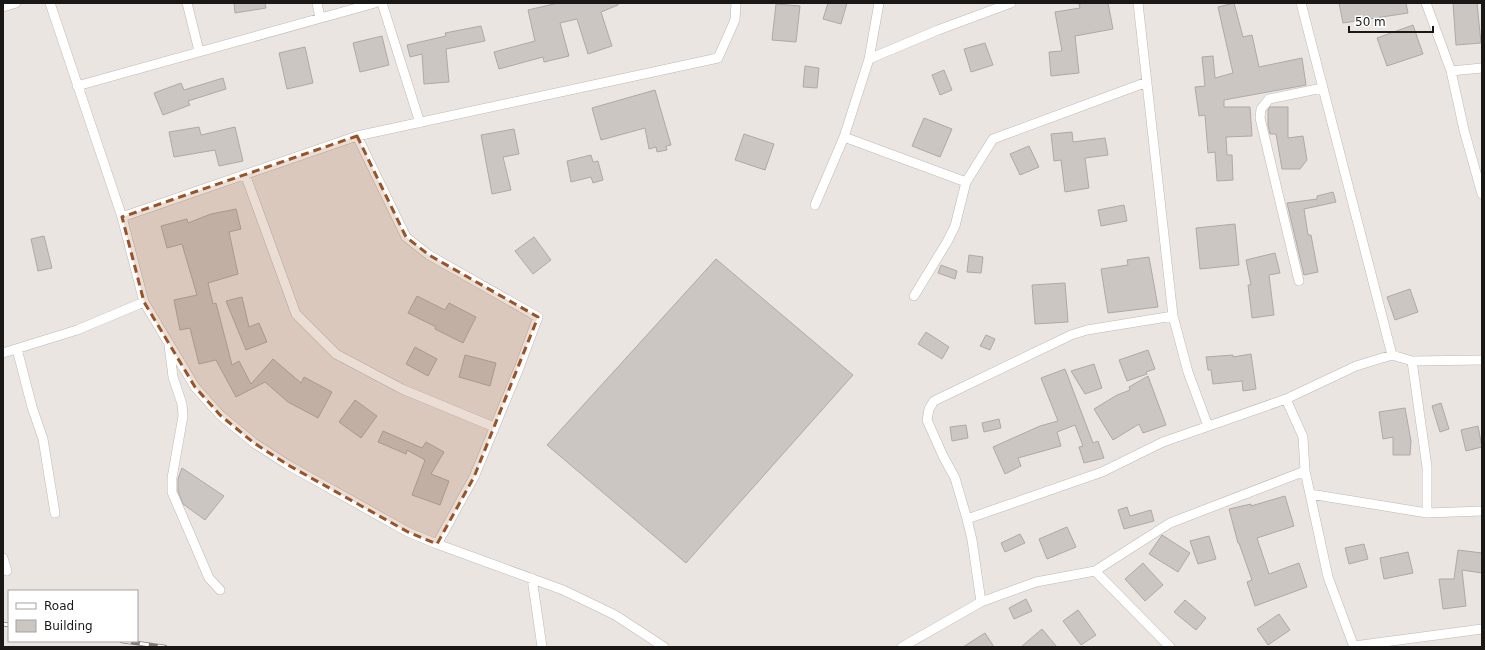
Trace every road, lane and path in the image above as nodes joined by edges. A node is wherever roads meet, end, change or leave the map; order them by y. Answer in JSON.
{"nodes":[{"id":1,"x":16,"y":3,"type":"edge"},
{"id":2,"x":50,"y":3,"type":"edge"},
{"id":3,"x":186,"y":3,"type":"edge"},
{"id":4,"x":317,"y":3,"type":"edge"},
{"id":5,"x":375,"y":3,"type":"edge"},
{"id":6,"x":382,"y":3,"type":"edge"},
{"id":7,"x":736,"y":3,"type":"edge"},
{"id":8,"x":879,"y":3,"type":"edge"},
{"id":9,"x":1011,"y":3,"type":"edge"},
{"id":10,"x":1138,"y":3,"type":"edge"},
{"id":11,"x":1301,"y":3,"type":"edge"},
{"id":12,"x":1426,"y":3,"type":"edge"},
{"id":13,"x":3,"y":7,"type":"edge"},
{"id":14,"x":320,"y":18,"type":"junction"},
{"id":15,"x":199,"y":51,"type":"junction"},
{"id":16,"x":869,"y":59,"type":"junction"},
{"id":17,"x":1482,"y":68,"type":"edge"},
{"id":18,"x":1451,"y":71,"type":"junction"},
{"id":19,"x":1147,"y":82,"type":"junction"},
{"id":20,"x":77,"y":86,"type":"junction"},
{"id":21,"x":1322,"y":88,"type":"junction"},
{"id":22,"x":420,"y":123,"type":"junction"},
{"id":23,"x":357,"y":136,"type":"junction"},
{"id":24,"x":844,"y":137,"type":"junction"},
{"id":25,"x":245,"y":174,"type":"junction"},
{"id":26,"x":966,"y":182,"type":"junction"},
{"id":27,"x":1482,"y":194,"type":"edge"},
{"id":28,"x":815,"y":205,"type":"dead end"},
{"id":29,"x":122,"y":217,"type":"junction"},
{"id":30,"x":1299,"y":281,"type":"dead end"},
{"id":31,"x":914,"y":296,"type":"dead end"},
{"id":32,"x":144,"y":302,"type":"junction"},
{"id":33,"x":1173,"y":316,"type":"junction"},
{"id":34,"x":168,"y":344,"type":"junction"},
{"id":35,"x":18,"y":349,"type":"junction"},
{"id":36,"x":3,"y":353,"type":"edge"},
{"id":37,"x":1392,"y":355,"type":"junction"},
{"id":38,"x":1482,"y":360,"type":"edge"},
{"id":39,"x":1412,"y":361,"type":"junction"},
{"id":40,"x":1286,"y":399,"type":"junction"},
{"id":41,"x":1208,"y":426,"type":"junction"},
{"id":42,"x":494,"y":427,"type":"junction"},
{"id":43,"x":1305,"y":472,"type":"junction"},
{"id":44,"x":1310,"y":494,"type":"junction"},
{"id":45,"x":1482,"y":511,"type":"edge"},
{"id":46,"x":55,"y":513,"type":"dead end"},
{"id":47,"x":1427,"y":513,"type":"junction"},
{"id":48,"x":966,"y":519,"type":"junction"},
{"id":49,"x":437,"y":544,"type":"junction"},
{"id":50,"x":3,"y":558,"type":"edge"},
{"id":51,"x":7,"y":571,"type":"dead end"},
{"id":52,"x":1095,"y":571,"type":"junction"},
{"id":53,"x":532,"y":578,"type":"junction"},
{"id":54,"x":220,"y":590,"type":"dead end"},
{"id":55,"x":981,"y":602,"type":"junction"},
{"id":56,"x":1482,"y":629,"type":"edge"},
{"id":57,"x":1354,"y":646,"type":"edge"},
{"id":58,"x":542,"y":647,"type":"edge"},
{"id":59,"x":664,"y":647,"type":"edge"},
{"id":60,"x":902,"y":647,"type":"edge"},
{"id":61,"x":1170,"y":647,"type":"edge"}],
"edges":[{"from":1,"to":13,"type":"street"},
{"from":2,"to":20,"type":"street"},
{"from":3,"to":15,"type":"street"},
{"from":4,"to":14,"type":"street"},
{"from":5,"to":14,"type":"street"},
{"from":6,"to":22,"type":"street"},
{"from":7,"to":22,"type":"street"},
{"from":8,"to":16,"type":"street"},
{"from":9,"to":16,"type":"street"},
{"from":10,"to":19,"type":"street"},
{"from":11,"to":21,"type":"street"},
{"from":12,"to":18,"type":"street"},
{"from":14,"to":15,"type":"street"},
{"from":15,"to":20,"type":"street"},
{"from":16,"to":24,"type":"street"},
{"from":17,"to":18,"type":"street"},
{"from":18,"to":27,"type":"street"},
{"from":19,"to":26,"type":"street"},
{"from":19,"to":33,"type":"street"},
{"from":20,"to":29,"type":"street"},
{"from":21,"to":30,"type":"street"},
{"from":21,"to":37,"type":"street"},
{"from":22,"to":23,"type":"street"},
{"from":23,"to":25,"type":"street"},
{"from":23,"to":42,"type":"street"},
{"from":24,"to":26,"type":"street"},
{"from":24,"to":28,"type":"street"},
{"from":25,"to":29,"type":"street"},
{"from":25,"to":42,"type":"street"},
{"from":26,"to":31,"type":"street"},
{"from":29,"to":32,"type":"street"},
{"from":32,"to":34,"type":"street"},
{"from":32,"to":35,"type":"street"},
{"from":33,"to":41,"type":"street"},
{"from":33,"to":48,"type":"street"},
{"from":34,"to":49,"type":"street"},
{"from":34,"to":54,"type":"street"},
{"from":35,"to":36,"type":"street"},
{"from":35,"to":46,"type":"street"},
{"from":37,"to":39,"type":"street"},
{"from":37,"to":40,"type":"street"},
{"from":38,"to":39,"type":"street"},
{"from":39,"to":47,"type":"street"},
{"from":40,"to":41,"type":"street"},
{"from":40,"to":43,"type":"street"},
{"from":41,"to":48,"type":"street"},
{"from":42,"to":49,"type":"street"},
{"from":43,"to":44,"type":"street"},
{"from":43,"to":52,"type":"street"},
{"from":44,"to":47,"type":"street"},
{"from":44,"to":57,"type":"street"},
{"from":45,"to":47,"type":"street"},
{"from":48,"to":55,"type":"street"},
{"from":49,"to":53,"type":"street"},
{"from":50,"to":51,"type":"street"},
{"from":52,"to":55,"type":"street"},
{"from":52,"to":61,"type":"street"},
{"from":53,"to":58,"type":"street"},
{"from":53,"to":59,"type":"street"},
{"from":55,"to":60,"type":"street"},
{"from":56,"to":57,"type":"street"}]}
